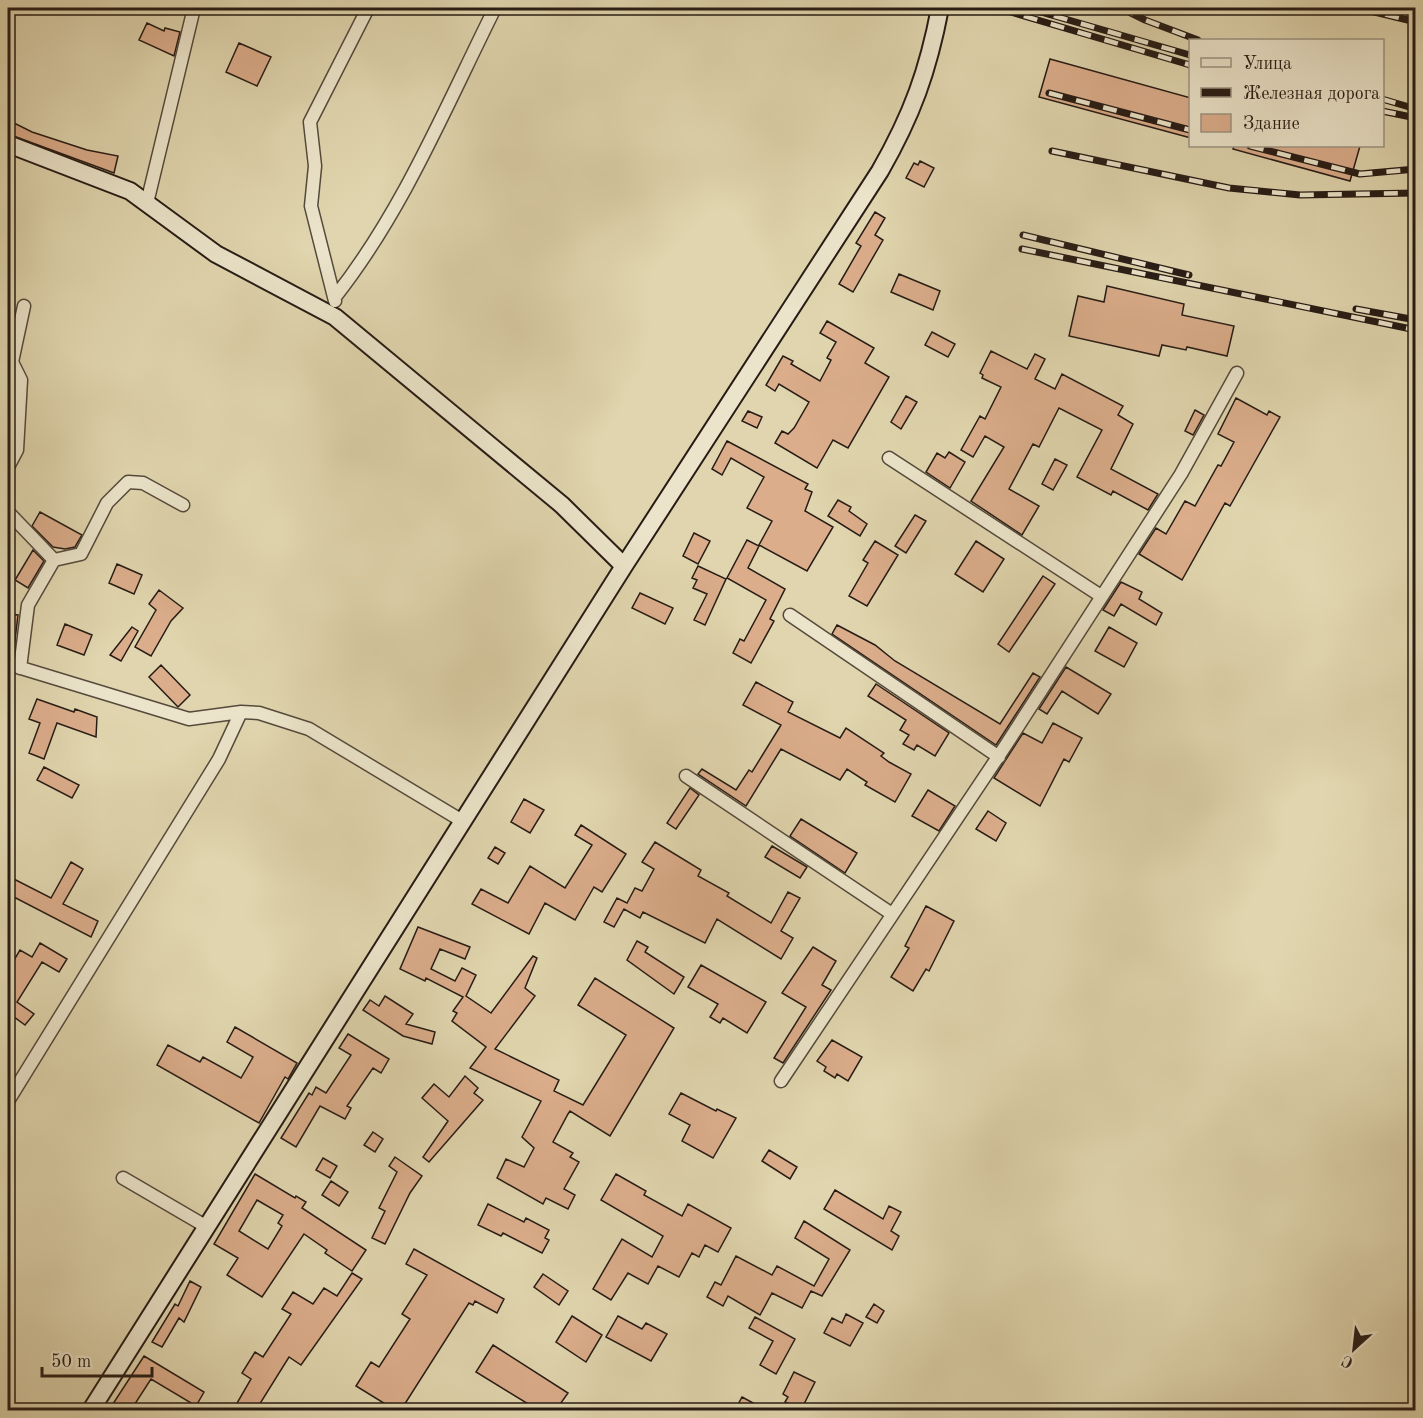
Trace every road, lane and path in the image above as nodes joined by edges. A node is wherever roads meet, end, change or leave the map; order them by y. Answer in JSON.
{"nodes":[{"id":1,"x":194,"y":8,"type":"edge"},
{"id":2,"x":368,"y":8,"type":"edge"},
{"id":3,"x":495,"y":8,"type":"edge"},
{"id":4,"x":940,"y":8,"type":"edge"},
{"id":5,"x":8,"y":144,"type":"edge"},
{"id":6,"x":147,"y":202,"type":"junction"},
{"id":7,"x":335,"y":297,"type":"junction"},
{"id":8,"x":24,"y":306,"type":"dead end"},
{"id":9,"x":335,"y":317,"type":"junction"},
{"id":10,"x":1236,"y":373,"type":"dead end"},
{"id":11,"x":890,"y":458,"type":"dead end"},
{"id":12,"x":8,"y":467,"type":"edge"},
{"id":13,"x":183,"y":505,"type":"dead end"},
{"id":14,"x":8,"y":512,"type":"edge"},
{"id":15,"x":54,"y":560,"type":"junction"},
{"id":16,"x":624,"y":566,"type":"junction"},
{"id":17,"x":1101,"y":596,"type":"junction"},
{"id":18,"x":790,"y":615,"type":"dead end"},
{"id":19,"x":8,"y":664,"type":"edge"},
{"id":20,"x":20,"y":668,"type":"junction"},
{"id":21,"x":241,"y":712,"type":"junction"},
{"id":22,"x":999,"y":756,"type":"junction"},
{"id":23,"x":686,"y":777,"type":"dead end"},
{"id":24,"x":464,"y":822,"type":"junction"},
{"id":25,"x":892,"y":914,"type":"junction"},
{"id":26,"x":781,"y":1081,"type":"dead end"},
{"id":27,"x":8,"y":1101,"type":"edge"},
{"id":28,"x":123,"y":1178,"type":"dead end"},
{"id":29,"x":207,"y":1227,"type":"junction"},
{"id":30,"x":91,"y":1410,"type":"edge"}],
"edges":[{"from":1,"to":6,"type":"street"},
{"from":2,"to":7,"type":"street"},
{"from":3,"to":7,"type":"street"},
{"from":4,"to":16,"type":"street"},
{"from":5,"to":6,"type":"street"},
{"from":6,"to":9,"type":"street"},
{"from":7,"to":9,"type":"street"},
{"from":8,"to":12,"type":"street"},
{"from":9,"to":16,"type":"street"},
{"from":10,"to":17,"type":"street"},
{"from":11,"to":17,"type":"street"},
{"from":13,"to":15,"type":"street"},
{"from":14,"to":15,"type":"street"},
{"from":15,"to":20,"type":"street"},
{"from":16,"to":24,"type":"street"},
{"from":17,"to":22,"type":"street"},
{"from":18,"to":22,"type":"street"},
{"from":19,"to":20,"type":"street"},
{"from":20,"to":21,"type":"street"},
{"from":21,"to":24,"type":"street"},
{"from":21,"to":27,"type":"street"},
{"from":22,"to":25,"type":"street"},
{"from":23,"to":25,"type":"street"},
{"from":24,"to":29,"type":"street"},
{"from":25,"to":26,"type":"street"},
{"from":28,"to":29,"type":"street"},
{"from":29,"to":30,"type":"street"}]}
